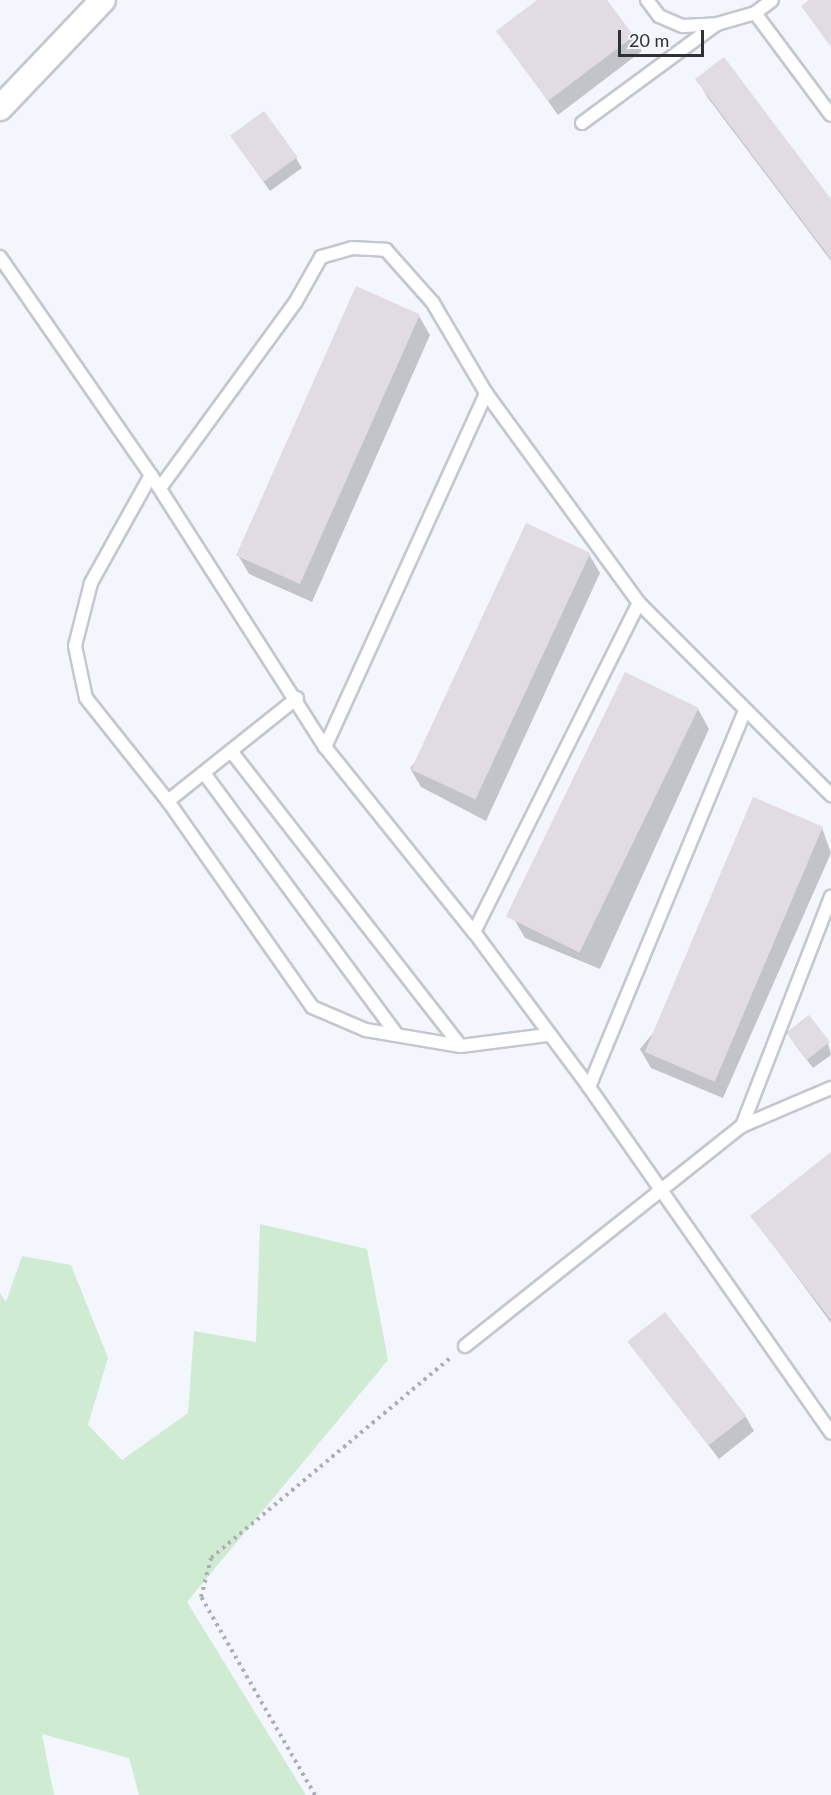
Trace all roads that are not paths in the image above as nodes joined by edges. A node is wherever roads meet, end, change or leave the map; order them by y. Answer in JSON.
{"nodes":[{"id":1,"x":103,"y":0,"type":"edge"},
{"id":2,"x":647,"y":0,"type":"edge"},
{"id":3,"x":772,"y":0,"type":"edge"},
{"id":4,"x":755,"y":13,"type":"junction"},
{"id":5,"x":717,"y":24,"type":"junction"},
{"id":6,"x":0,"y":108,"type":"edge"},
{"id":7,"x":831,"y":115,"type":"edge"},
{"id":8,"x":582,"y":123,"type":"dead end"},
{"id":9,"x":0,"y":257,"type":"edge"},
{"id":10,"x":486,"y":393,"type":"junction"},
{"id":11,"x":151,"y":475,"type":"junction"},
{"id":12,"x":160,"y":488,"type":"junction"},
{"id":13,"x":639,"y":603,"type":"junction"},
{"id":14,"x":297,"y":698,"type":"junction"},
{"id":15,"x":745,"y":711,"type":"junction"},
{"id":16,"x":325,"y":747,"type":"junction"},
{"id":17,"x":231,"y":751,"type":"junction"},
{"id":18,"x":204,"y":773,"type":"junction"},
{"id":19,"x":831,"y":795,"type":"edge"},
{"id":20,"x":168,"y":801,"type":"junction"},
{"id":21,"x":831,"y":897,"type":"edge"},
{"id":22,"x":474,"y":932,"type":"junction"},
{"id":23,"x":397,"y":1035,"type":"junction"},
{"id":24,"x":547,"y":1035,"type":"junction"},
{"id":25,"x":461,"y":1046,"type":"junction"},
{"id":26,"x":589,"y":1088,"type":"junction"},
{"id":27,"x":831,"y":1088,"type":"edge"},
{"id":28,"x":742,"y":1126,"type":"junction"},
{"id":29,"x":659,"y":1189,"type":"junction"},
{"id":30,"x":465,"y":1346,"type":"road end"},
{"id":31,"x":831,"y":1433,"type":"edge"}],
"edges":[{"from":1,"to":6,"type":"street"},
{"from":2,"to":5,"type":"lane"},
{"from":3,"to":4,"type":"lane"},
{"from":4,"to":5,"type":"lane"},
{"from":4,"to":7,"type":"lane"},
{"from":5,"to":8,"type":"lane"},
{"from":9,"to":11,"type":"lane"},
{"from":10,"to":12,"type":"lane"},
{"from":10,"to":13,"type":"lane"},
{"from":10,"to":16,"type":"lane"},
{"from":11,"to":12,"type":"lane"},
{"from":11,"to":20,"type":"lane"},
{"from":12,"to":14,"type":"lane"},
{"from":13,"to":15,"type":"lane"},
{"from":13,"to":22,"type":"lane"},
{"from":14,"to":16,"type":"lane"},
{"from":14,"to":17,"type":"lane"},
{"from":15,"to":19,"type":"lane"},
{"from":15,"to":26,"type":"lane"},
{"from":16,"to":22,"type":"lane"},
{"from":17,"to":18,"type":"lane"},
{"from":17,"to":25,"type":"lane"},
{"from":18,"to":20,"type":"lane"},
{"from":18,"to":23,"type":"lane"},
{"from":20,"to":23,"type":"lane"},
{"from":21,"to":28,"type":"lane"},
{"from":22,"to":24,"type":"lane"},
{"from":23,"to":25,"type":"lane"},
{"from":24,"to":25,"type":"lane"},
{"from":24,"to":26,"type":"lane"},
{"from":26,"to":29,"type":"lane"},
{"from":27,"to":28,"type":"lane"},
{"from":28,"to":29,"type":"lane"},
{"from":29,"to":30,"type":"lane"},
{"from":29,"to":31,"type":"lane"}]}
